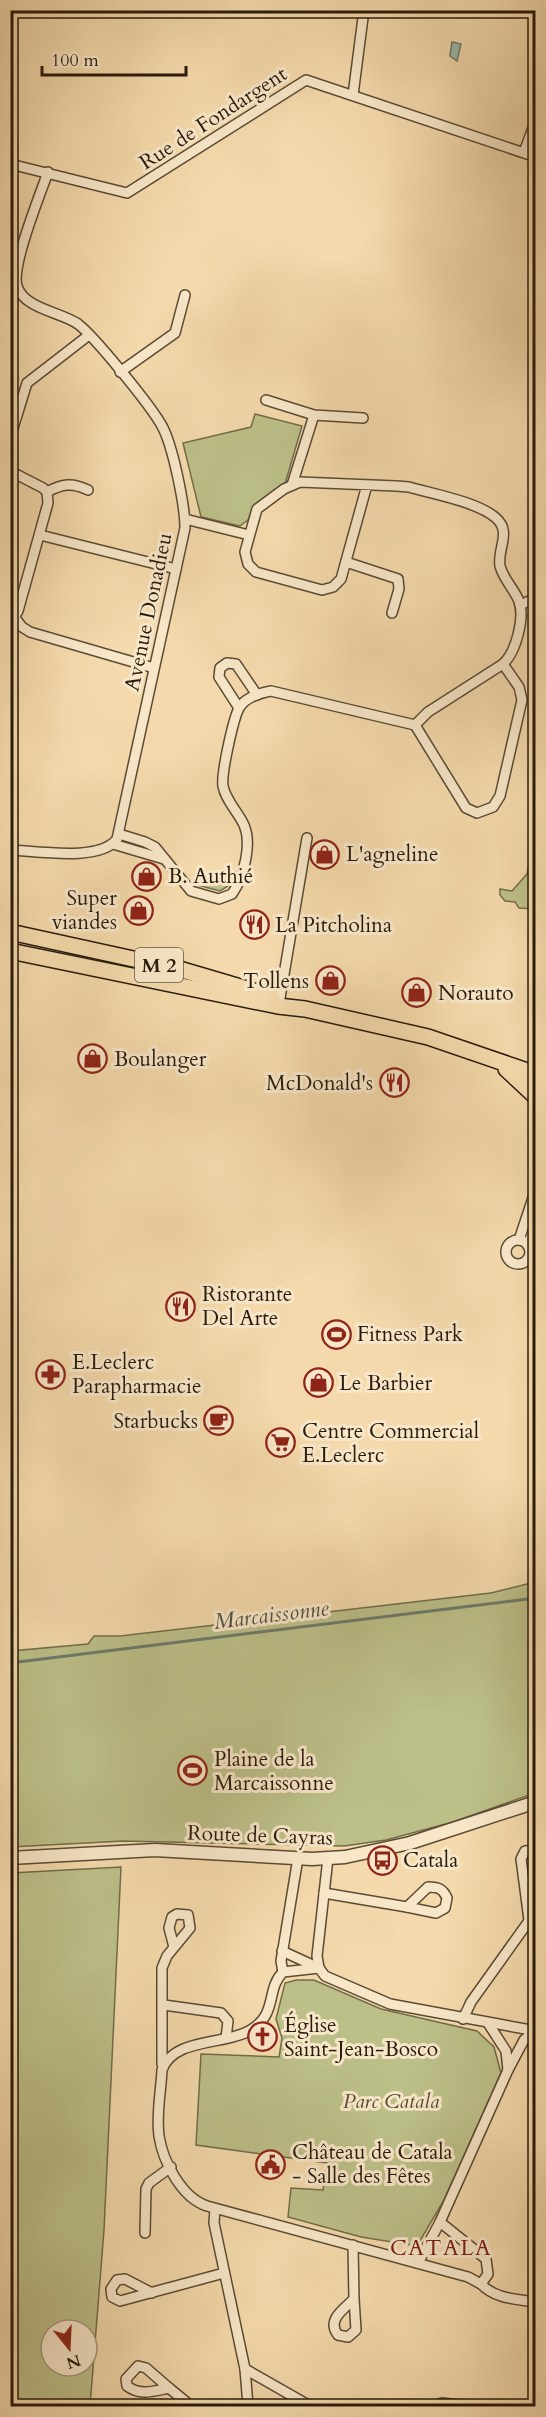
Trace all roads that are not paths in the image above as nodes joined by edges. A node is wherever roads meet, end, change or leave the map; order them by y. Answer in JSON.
{"nodes":[{"id":1,"x":364,"y":10,"type":"edge"},
{"id":2,"x":353,"y":95,"type":"junction"},
{"id":3,"x":536,"y":120,"type":"edge"},
{"id":4,"x":524,"y":152,"type":"junction"},
{"id":5,"x":536,"y":157,"type":"edge"},
{"id":6,"x":10,"y":164,"type":"edge"},
{"id":7,"x":48,"y":172,"type":"junction"},
{"id":8,"x":185,"y":295,"type":"dead end"},
{"id":9,"x":89,"y":335,"type":"junction"},
{"id":10,"x":120,"y":372,"type":"junction"},
{"id":11,"x":266,"y":400,"type":"dead end"},
{"id":12,"x":314,"y":415,"type":"junction"},
{"id":13,"x":363,"y":418,"type":"dead end"},
{"id":14,"x":10,"y":438,"type":"edge"},
{"id":15,"x":10,"y":471,"type":"edge"},
{"id":16,"x":292,"y":485,"type":"junction"},
{"id":17,"x":367,"y":485,"type":"junction"},
{"id":18,"x":88,"y":490,"type":"dead end"},
{"id":19,"x":47,"y":492,"type":"junction"},
{"id":20,"x":185,"y":519,"type":"junction"},
{"id":21,"x":40,"y":535,"type":"junction"},
{"id":22,"x":249,"y":535,"type":"junction"},
{"id":23,"x":346,"y":562,"type":"junction"},
{"id":24,"x":176,"y":569,"type":"junction"},
{"id":25,"x":536,"y":598,"type":"edge"},
{"id":26,"x":520,"y":605,"type":"junction"},
{"id":27,"x":392,"y":613,"type":"dead end"},
{"id":28,"x":13,"y":620,"type":"edge"},
{"id":29,"x":503,"y":664,"type":"junction"},
{"id":30,"x":154,"y":668,"type":"junction"},
{"id":31,"x":257,"y":695,"type":"junction"},
{"id":32,"x":239,"y":708,"type":"junction"},
{"id":33,"x":415,"y":725,"type":"junction"},
{"id":34,"x":119,"y":834,"type":"junction"},
{"id":35,"x":307,"y":838,"type":"dead end"},
{"id":36,"x":113,"y":844,"type":"junction"},
{"id":37,"x":10,"y":850,"type":"edge"},
{"id":38,"x":166,"y":860,"type":"junction"},
{"id":39,"x":10,"y":933,"type":"edge"},
{"id":40,"x":10,"y":951,"type":"edge"},
{"id":41,"x":280,"y":998,"type":"junction"},
{"id":42,"x":305,"y":1009,"type":"junction"},
{"id":43,"x":499,"y":1063,"type":"junction"},
{"id":44,"x":536,"y":1074,"type":"edge"},
{"id":45,"x":536,"y":1097,"type":"edge"},
{"id":46,"x":536,"y":1189,"type":"edge"},
{"id":47,"x":536,"y":1220,"type":"edge"},
{"id":48,"x":519,"y":1240,"type":"junction"},
{"id":49,"x":528,"y":1246,"type":"junction"},
{"id":50,"x":529,"y":1257,"type":"junction"},
{"id":51,"x":536,"y":1265,"type":"edge"},
{"id":52,"x":536,"y":1802,"type":"edge"},
{"id":53,"x":536,"y":1850,"type":"edge"},
{"id":54,"x":10,"y":1858,"type":"edge"},
{"id":55,"x":298,"y":1858,"type":"junction"},
{"id":56,"x":328,"y":1858,"type":"junction"},
{"id":57,"x":324,"y":1893,"type":"junction"},
{"id":58,"x":407,"y":1907,"type":"dead end"},
{"id":59,"x":536,"y":1911,"type":"edge"},
{"id":60,"x":529,"y":1920,"type":"junction"},
{"id":61,"x":174,"y":1947,"type":"dead end"},
{"id":62,"x":282,"y":1951,"type":"junction"},
{"id":63,"x":319,"y":1968,"type":"junction"},
{"id":64,"x":283,"y":1972,"type":"junction"},
{"id":65,"x":164,"y":2005,"type":"junction"},
{"id":66,"x":463,"y":2019,"type":"junction"},
{"id":67,"x":488,"y":2023,"type":"junction"},
{"id":68,"x":535,"y":2031,"type":"edge"},
{"id":69,"x":226,"y":2038,"type":"junction"},
{"id":70,"x":162,"y":2070,"type":"junction"},
{"id":71,"x":508,"y":2070,"type":"junction"},
{"id":72,"x":171,"y":2167,"type":"junction"},
{"id":73,"x":215,"y":2209,"type":"junction"},
{"id":74,"x":440,"y":2222,"type":"junction"},
{"id":75,"x":145,"y":2233,"type":"dead end"},
{"id":76,"x":353,"y":2245,"type":"junction"},
{"id":77,"x":418,"y":2263,"type":"junction"},
{"id":78,"x":224,"y":2272,"type":"junction"},
{"id":79,"x":481,"y":2284,"type":"junction"},
{"id":80,"x":152,"y":2293,"type":"dead end"},
{"id":81,"x":354,"y":2299,"type":"dead end"},
{"id":82,"x":536,"y":2302,"type":"edge"},
{"id":83,"x":245,"y":2369,"type":"junction"},
{"id":84,"x":169,"y":2388,"type":"dead end"},
{"id":85,"x":191,"y":2406,"type":"edge"},
{"id":86,"x":248,"y":2406,"type":"edge"},
{"id":87,"x":310,"y":2406,"type":"edge"},
{"id":88,"x":433,"y":2406,"type":"edge"},
{"id":89,"x":469,"y":2406,"type":"edge"}],
"edges":[{"from":1,"to":2,"type":"street"},
{"from":2,"to":4,"type":"street","name":"Rue de Fondargent"},
{"from":2,"to":7,"type":"street","name":"Rue de Fondargent"},
{"from":3,"to":4,"type":"street"},
{"from":4,"to":5,"type":"street","name":"Rue de Fondargent"},
{"from":6,"to":7,"type":"street","name":"Rue de Fondargent"},
{"from":7,"to":9,"type":"street","name":"Avenue Donadieu"},
{"from":8,"to":10,"type":"street"},
{"from":9,"to":10,"type":"street","name":"Avenue Donadieu"},
{"from":9,"to":14,"type":"street"},
{"from":10,"to":20,"type":"street","name":"Avenue Donadieu"},
{"from":11,"to":12,"type":"street"},
{"from":12,"to":13,"type":"street"},
{"from":12,"to":16,"type":"street"},
{"from":15,"to":19,"type":"street"},
{"from":16,"to":17,"type":"street"},
{"from":16,"to":22,"type":"street"},
{"from":17,"to":23,"type":"street"},
{"from":17,"to":26,"type":"street"},
{"from":18,"to":19,"type":"street"},
{"from":19,"to":21,"type":"street"},
{"from":20,"to":22,"type":"street"},
{"from":20,"to":24,"type":"street","name":"Avenue Donadieu"},
{"from":21,"to":24,"type":"street"},
{"from":21,"to":28,"type":"street"},
{"from":22,"to":23,"type":"street"},
{"from":23,"to":27,"type":"street"},
{"from":24,"to":30,"type":"street","name":"Avenue Donadieu"},
{"from":25,"to":26,"type":"street"},
{"from":26,"to":29,"type":"street"},
{"from":28,"to":30,"type":"street"},
{"from":29,"to":33,"type":"street"},
{"from":29,"to":33,"type":"street"},
{"from":30,"to":34,"type":"street","name":"Avenue Donadieu"},
{"from":31,"to":32,"type":"street"},
{"from":31,"to":32,"type":"street"},
{"from":31,"to":33,"type":"street"},
{"from":32,"to":38,"type":"street"},
{"from":34,"to":36,"type":"street","name":"Avenue Donadieu"},
{"from":34,"to":38,"type":"street"},
{"from":35,"to":41,"type":"street"},
{"from":36,"to":37,"type":"street"},
{"from":36,"to":38,"type":"street"},
{"from":39,"to":41,"type":"main road","number":"M 2"},
{"from":40,"to":42,"type":"main road","number":"M 2"},
{"from":41,"to":42,"type":"main road","number":"M 2"},
{"from":42,"to":43,"type":"main road","number":"M 2"},
{"from":43,"to":44,"type":"main road","number":"M 2"},
{"from":43,"to":45,"type":"main road","number":"M 2"},
{"from":46,"to":48,"type":"street"},
{"from":47,"to":49,"type":"street"},
{"from":48,"to":49,"type":"street"},
{"from":48,"to":50,"type":"street"},
{"from":49,"to":50,"type":"street"},
{"from":50,"to":51,"type":"street"},
{"from":52,"to":56,"type":"street","name":"Route de Cayras"},
{"from":53,"to":60,"type":"street"},
{"from":54,"to":55,"type":"street","name":"Route de Cayras"},
{"from":55,"to":56,"type":"street","name":"Route de Cayras"},
{"from":55,"to":62,"type":"street"},
{"from":56,"to":57,"type":"street"},
{"from":57,"to":58,"type":"street"},
{"from":57,"to":63,"type":"street"},
{"from":59,"to":60,"type":"street"},
{"from":60,"to":66,"type":"street"},
{"from":61,"to":65,"type":"street"},
{"from":62,"to":63,"type":"street"},
{"from":62,"to":64,"type":"street"},
{"from":63,"to":64,"type":"street"},
{"from":63,"to":66,"type":"street"},
{"from":64,"to":69,"type":"street"},
{"from":65,"to":69,"type":"street"},
{"from":65,"to":70,"type":"street"},
{"from":66,"to":67,"type":"street"},
{"from":67,"to":68,"type":"street"},
{"from":67,"to":71,"type":"street"},
{"from":68,"to":71,"type":"street"},
{"from":69,"to":70,"type":"street"},
{"from":70,"to":72,"type":"street"},
{"from":71,"to":74,"type":"street"},
{"from":72,"to":73,"type":"street"},
{"from":72,"to":75,"type":"street"},
{"from":73,"to":76,"type":"street"},
{"from":73,"to":78,"type":"street"},
{"from":74,"to":77,"type":"street"},
{"from":74,"to":79,"type":"street"},
{"from":76,"to":77,"type":"street"},
{"from":76,"to":81,"type":"street"},
{"from":77,"to":79,"type":"street"},
{"from":78,"to":80,"type":"street"},
{"from":78,"to":83,"type":"street"},
{"from":79,"to":82,"type":"street"},
{"from":83,"to":86,"type":"street"},
{"from":83,"to":87,"type":"street"},
{"from":84,"to":85,"type":"street"},
{"from":88,"to":89,"type":"street"}]}
